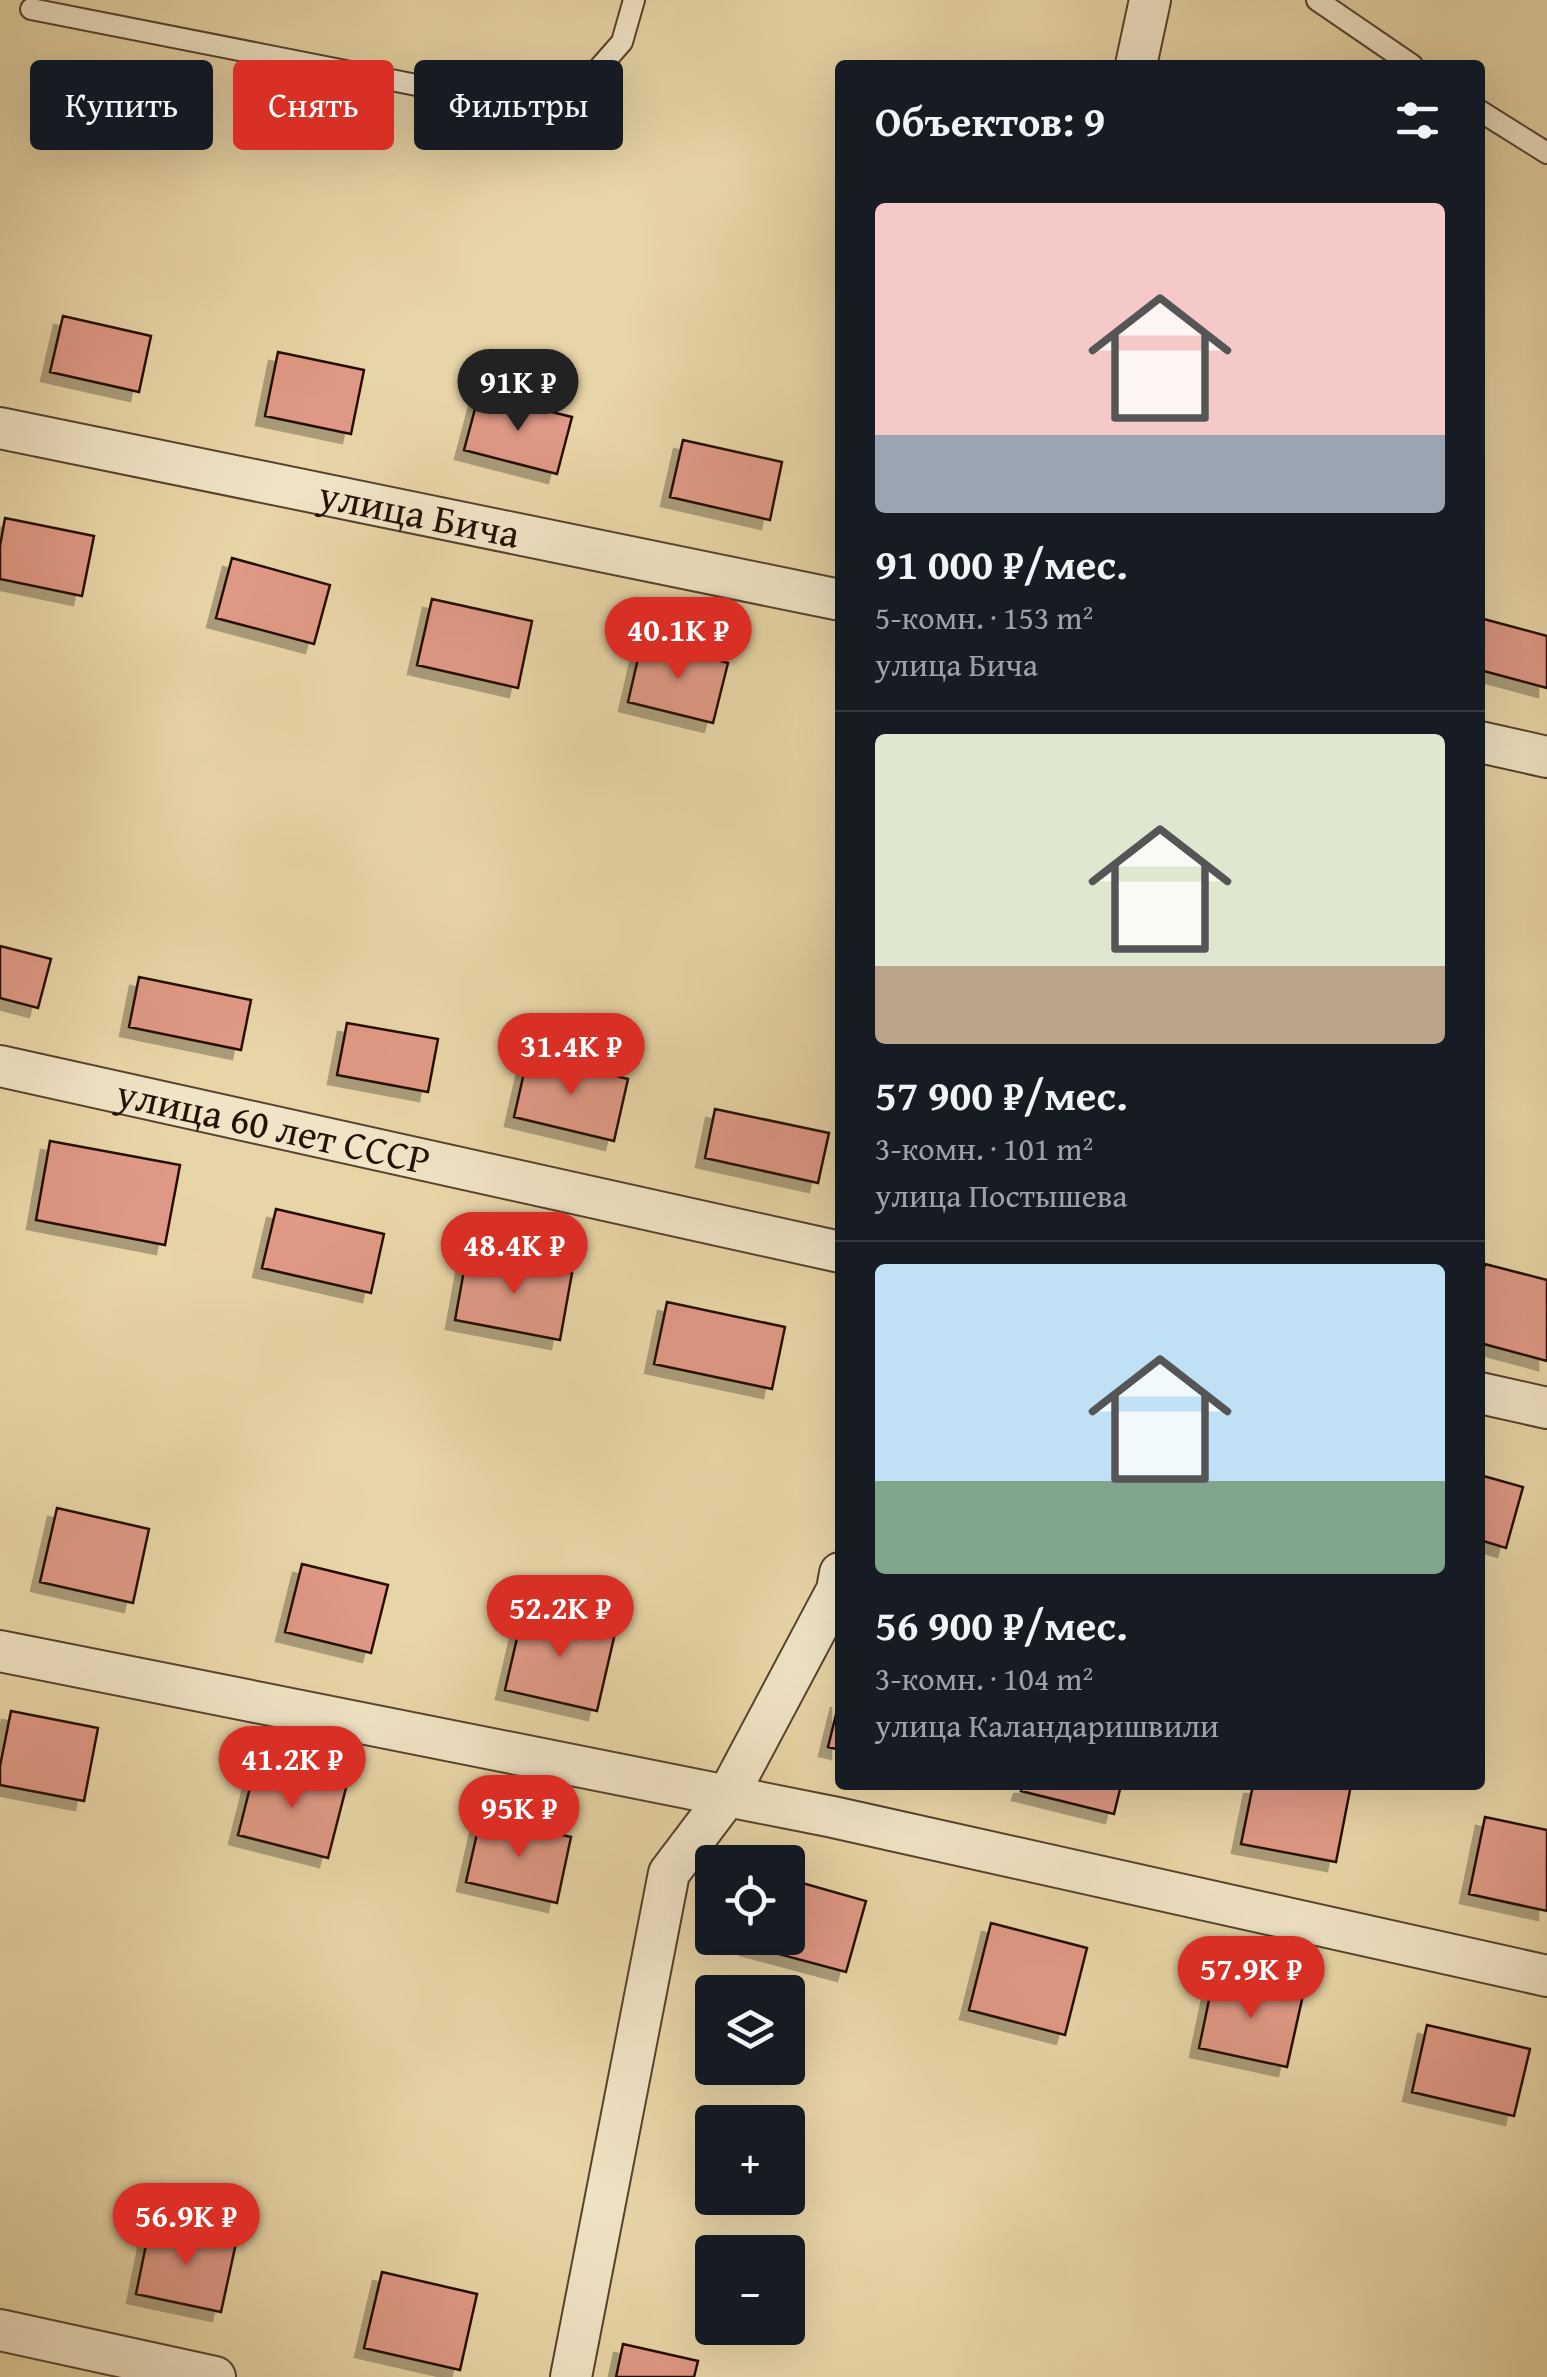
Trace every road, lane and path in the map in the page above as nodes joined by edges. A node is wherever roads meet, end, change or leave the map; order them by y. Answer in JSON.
{"nodes":[{"id":1,"x":634,"y":0,"type":"edge"},
{"id":2,"x":1150,"y":0,"type":"edge"},
{"id":3,"x":1316,"y":0,"type":"edge"},
{"id":4,"x":31,"y":9,"type":"dead end"},
{"id":5,"x":1137,"y":60,"type":"edge"},
{"id":6,"x":1405,"y":60,"type":"edge"},
{"id":7,"x":1485,"y":114,"type":"edge"},
{"id":8,"x":1547,"y":153,"type":"edge"},
{"id":9,"x":0,"y":428,"type":"edge"},
{"id":10,"x":835,"y":599,"type":"edge"},
{"id":11,"x":1485,"y":743,"type":"edge"},
{"id":12,"x":1547,"y":757,"type":"edge"},
{"id":13,"x":0,"y":1066,"type":"edge"},
{"id":14,"x":835,"y":1251,"type":"edge"},
{"id":15,"x":1485,"y":1394,"type":"edge"},
{"id":16,"x":1547,"y":1408,"type":"edge"},
{"id":17,"x":835,"y":1594,"type":"edge"},
{"id":18,"x":0,"y":1650,"type":"edge"},
{"id":19,"x":728,"y":1795,"type":"junction"},
{"id":20,"x":1547,"y":1976,"type":"edge"},
{"id":21,"x":0,"y":2330,"type":"edge"},
{"id":22,"x":216,"y":2377,"type":"edge"},
{"id":23,"x":570,"y":2377,"type":"edge"}],
"edges":[{"from":1,"to":4,"type":"lane"},
{"from":2,"to":5,"type":"street"},
{"from":3,"to":6,"type":"lane"},
{"from":7,"to":8,"type":"lane"},
{"from":9,"to":10,"type":"street","name":"улица Бича"},
{"from":11,"to":12,"type":"street"},
{"from":13,"to":14,"type":"street","name":"улица 60 лет СССР"},
{"from":15,"to":16,"type":"street"},
{"from":17,"to":19,"type":"street"},
{"from":18,"to":19,"type":"street"},
{"from":19,"to":20,"type":"street"},
{"from":19,"to":23,"type":"street"},
{"from":21,"to":22,"type":"street"}]}
